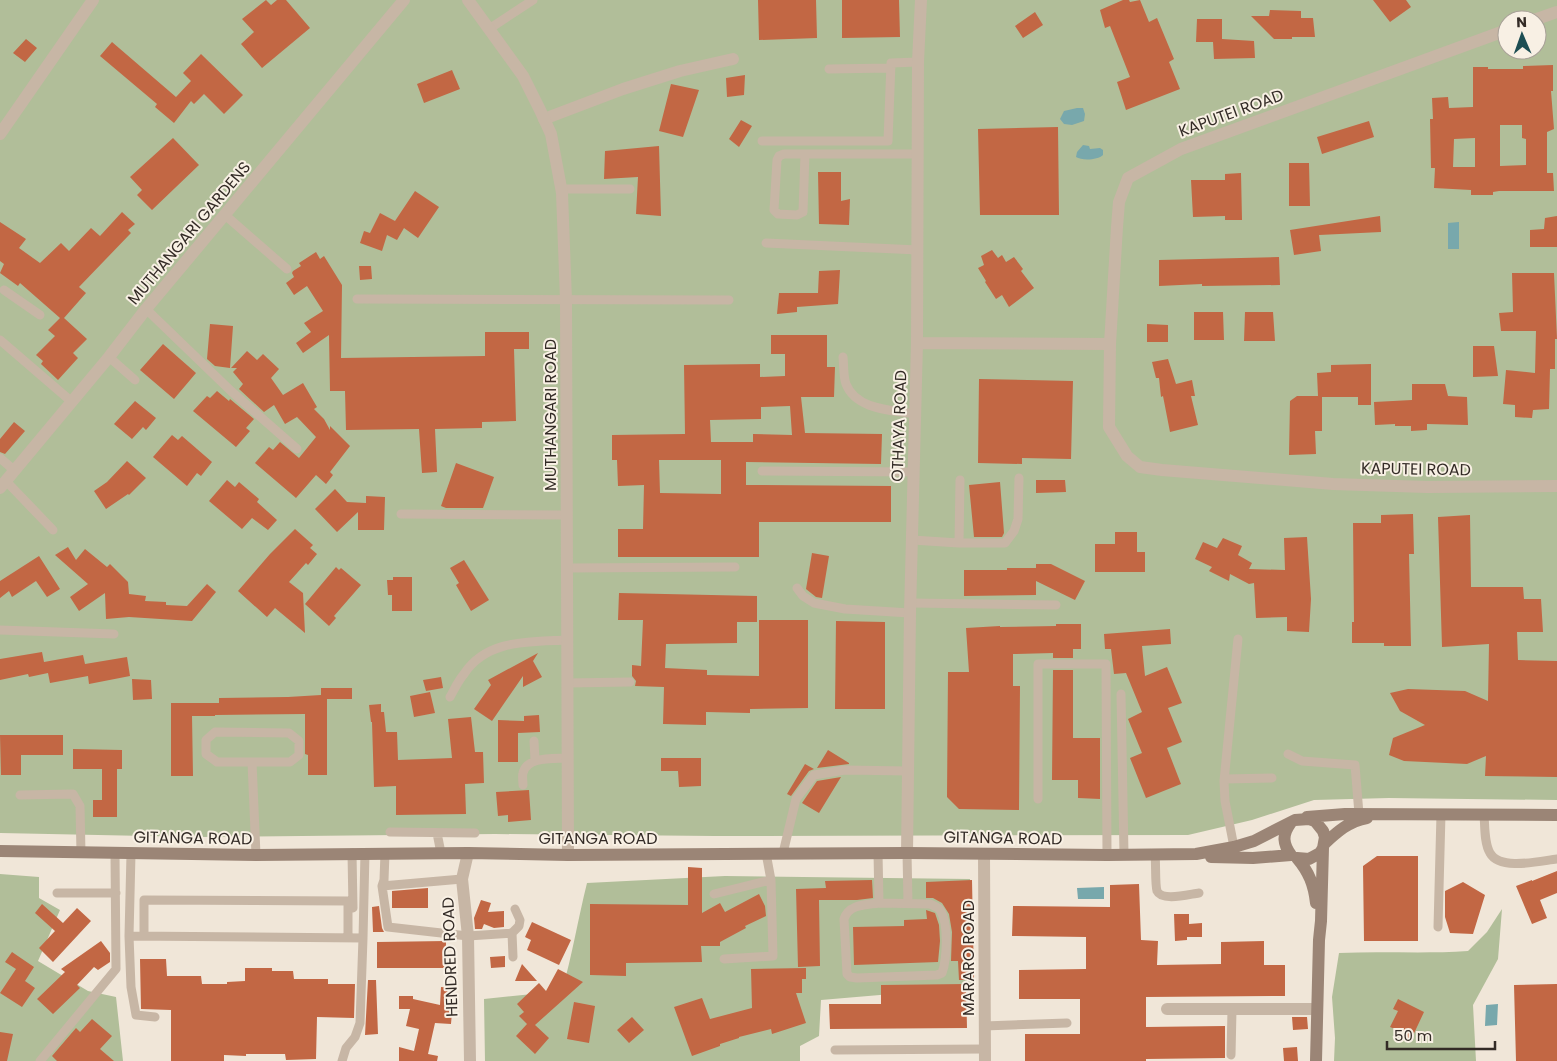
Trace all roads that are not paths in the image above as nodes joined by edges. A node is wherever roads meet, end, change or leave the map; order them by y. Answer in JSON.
{"nodes":[{"id":1,"x":93,"y":0,"type":"edge"},
{"id":2,"x":404,"y":0,"type":"edge"},
{"id":3,"x":468,"y":0,"type":"edge"},
{"id":4,"x":533,"y":0,"type":"edge"},
{"id":5,"x":922,"y":0,"type":"edge"},
{"id":6,"x":489,"y":29,"type":"junction"},
{"id":7,"x":1497,"y":34,"type":"edge"},
{"id":8,"x":733,"y":59,"type":"dead end"},
{"id":9,"x":918,"y":62,"type":"junction"},
{"id":10,"x":891,"y":68,"type":"junction"},
{"id":11,"x":829,"y":69,"type":"dead end"},
{"id":12,"x":544,"y":119,"type":"junction"},
{"id":13,"x":0,"y":134,"type":"edge"},
{"id":14,"x":762,"y":141,"type":"dead end"},
{"id":15,"x":805,"y":154,"type":"junction"},
{"id":16,"x":918,"y":154,"type":"junction"},
{"id":17,"x":562,"y":189,"type":"junction"},
{"id":18,"x":630,"y":189,"type":"dead end"},
{"id":19,"x":225,"y":215,"type":"junction"},
{"id":20,"x":766,"y":243,"type":"dead end"},
{"id":21,"x":918,"y":250,"type":"junction"},
{"id":22,"x":287,"y":269,"type":"dead end"},
{"id":23,"x":1,"y":290,"type":"edge"},
{"id":24,"x":357,"y":298,"type":"dead end"},
{"id":25,"x":566,"y":300,"type":"junction"},
{"id":26,"x":730,"y":300,"type":"dead end"},
{"id":27,"x":146,"y":309,"type":"junction"},
{"id":28,"x":40,"y":315,"type":"dead end"},
{"id":29,"x":0,"y":340,"type":"edge"},
{"id":30,"x":917,"y":343,"type":"junction"},
{"id":31,"x":1110,"y":344,"type":"junction"},
{"id":32,"x":109,"y":357,"type":"junction"},
{"id":33,"x":843,"y":357,"type":"dead end"},
{"id":34,"x":135,"y":380,"type":"dead end"},
{"id":35,"x":72,"y":402,"type":"junction"},
{"id":36,"x":916,"y":414,"type":"junction"},
{"id":37,"x":297,"y":449,"type":"dead end"},
{"id":38,"x":0,"y":458,"type":"edge"},
{"id":39,"x":762,"y":470,"type":"dead end"},
{"id":40,"x":914,"y":472,"type":"junction"},
{"id":41,"x":1019,"y":478,"type":"dead end"},
{"id":42,"x":7,"y":480,"type":"edge"},
{"id":43,"x":960,"y":480,"type":"dead end"},
{"id":44,"x":1557,"y":486,"type":"edge"},
{"id":45,"x":401,"y":514,"type":"dead end"},
{"id":46,"x":567,"y":515,"type":"junction"},
{"id":47,"x":53,"y":530,"type":"dead end"},
{"id":48,"x":912,"y":540,"type":"junction"},
{"id":49,"x":960,"y":543,"type":"junction"},
{"id":50,"x":735,"y":567,"type":"dead end"},
{"id":51,"x":567,"y":568,"type":"junction"},
{"id":52,"x":797,"y":588,"type":"dead end"},
{"id":53,"x":1056,"y":605,"type":"dead end"},
{"id":54,"x":910,"y":608,"type":"junction"},
{"id":55,"x":0,"y":630,"type":"edge"},
{"id":56,"x":114,"y":634,"type":"dead end"},
{"id":57,"x":1238,"y":639,"type":"dead end"},
{"id":58,"x":567,"y":640,"type":"junction"},
{"id":59,"x":630,"y":682,"type":"dead end"},
{"id":60,"x":567,"y":683,"type":"junction"},
{"id":61,"x":1121,"y":694,"type":"dead end"},
{"id":62,"x":450,"y":697,"type":"dead end"},
{"id":63,"x":534,"y":741,"type":"dead end"},
{"id":64,"x":1288,"y":754,"type":"dead end"},
{"id":65,"x":567,"y":758,"type":"junction"},
{"id":66,"x":535,"y":760,"type":"junction"},
{"id":67,"x":252,"y":762,"type":"junction"},
{"id":68,"x":908,"y":771,"type":"junction"},
{"id":69,"x":1272,"y":778,"type":"dead end"},
{"id":70,"x":1225,"y":779,"type":"junction"},
{"id":71,"x":523,"y":785,"type":"dead end"},
{"id":72,"x":20,"y":795,"type":"dead end"},
{"id":73,"x":1038,"y":799,"type":"dead end"},
{"id":74,"x":1359,"y":814,"type":"junction"},
{"id":75,"x":1441,"y":814,"type":"junction"},
{"id":76,"x":1484,"y":814,"type":"junction"},
{"id":77,"x":1392,"y":815,"type":"junction"},
{"id":78,"x":1557,"y":815,"type":"edge"},
{"id":79,"x":1302,"y":819,"type":"junction"},
{"id":80,"x":1290,"y":824,"type":"junction"},
{"id":81,"x":390,"y":832,"type":"dead end"},
{"id":82,"x":437,"y":833,"type":"junction"},
{"id":83,"x":475,"y":833,"type":"dead end"},
{"id":84,"x":1324,"y":846,"type":"junction"},
{"id":85,"x":1234,"y":847,"type":"junction"},
{"id":86,"x":0,"y":851,"type":"edge"},
{"id":87,"x":468,"y":852,"type":"junction"},
{"id":88,"x":81,"y":853,"type":"junction"},
{"id":89,"x":115,"y":853,"type":"junction"},
{"id":90,"x":359,"y":853,"type":"junction"},
{"id":91,"x":384,"y":853,"type":"junction"},
{"id":92,"x":441,"y":853,"type":"junction"},
{"id":93,"x":766,"y":853,"type":"junction"},
{"id":94,"x":783,"y":853,"type":"junction"},
{"id":95,"x":878,"y":853,"type":"junction"},
{"id":96,"x":907,"y":853,"type":"junction"},
{"id":97,"x":130,"y":854,"type":"junction"},
{"id":98,"x":984,"y":854,"type":"junction"},
{"id":99,"x":1124,"y":854,"type":"junction"},
{"id":100,"x":1196,"y":854,"type":"junction"},
{"id":101,"x":256,"y":855,"type":"junction"},
{"id":102,"x":568,"y":855,"type":"junction"},
{"id":103,"x":1107,"y":855,"type":"junction"},
{"id":104,"x":1155,"y":855,"type":"junction"},
{"id":105,"x":1294,"y":856,"type":"junction"},
{"id":106,"x":1557,"y":859,"type":"edge"},
{"id":107,"x":462,"y":879,"type":"junction"},
{"id":108,"x":771,"y":880,"type":"junction"},
{"id":109,"x":382,"y":886,"type":"junction"},
{"id":110,"x":1199,"y":892,"type":"dead end"},
{"id":111,"x":56,"y":893,"type":"dead end"},
{"id":112,"x":116,"y":893,"type":"junction"},
{"id":113,"x":714,"y":894,"type":"dead end"},
{"id":114,"x":130,"y":900,"type":"junction"},
{"id":115,"x":144,"y":900,"type":"junction"},
{"id":116,"x":350,"y":901,"type":"junction"},
{"id":117,"x":364,"y":901,"type":"junction"},
{"id":118,"x":879,"y":903,"type":"junction"},
{"id":119,"x":908,"y":903,"type":"junction"},
{"id":120,"x":514,"y":909,"type":"dead end"},
{"id":121,"x":1438,"y":927,"type":"dead end"},
{"id":122,"x":512,"y":933,"type":"junction"},
{"id":123,"x":129,"y":936,"type":"junction"},
{"id":124,"x":144,"y":936,"type":"junction"},
{"id":125,"x":468,"y":936,"type":"junction"},
{"id":126,"x":355,"y":937,"type":"junction"},
{"id":127,"x":1319,"y":940,"type":"junction"},
{"id":128,"x":513,"y":957,"type":"dead end"},
{"id":129,"x":724,"y":959,"type":"dead end"},
{"id":130,"x":1167,"y":1009,"type":"dead end"},
{"id":131,"x":1317,"y":1009,"type":"junction"},
{"id":132,"x":1232,"y":1010,"type":"junction"},
{"id":133,"x":156,"y":1017,"type":"dead end"},
{"id":134,"x":1068,"y":1023,"type":"dead end"},
{"id":135,"x":984,"y":1026,"type":"junction"},
{"id":136,"x":835,"y":1050,"type":"dead end"},
{"id":137,"x":984,"y":1055,"type":"edge"},
{"id":138,"x":1231,"y":1055,"type":"dead end"},
{"id":139,"x":40,"y":1061,"type":"edge"},
{"id":140,"x":342,"y":1061,"type":"edge"},
{"id":141,"x":470,"y":1061,"type":"edge"},
{"id":142,"x":1316,"y":1061,"type":"edge"}],
"edges":[{"from":1,"to":13,"type":"street"},
{"from":2,"to":19,"type":"street","name":"MUTHANGARI GARDENS"},
{"from":3,"to":6,"type":"street","name":"MUTHANGARI ROAD"},
{"from":4,"to":6,"type":"lane"},
{"from":5,"to":9,"type":"street","name":"OTHAYA ROAD"},
{"from":6,"to":12,"type":"street","name":"MUTHANGARI ROAD"},
{"from":7,"to":31,"type":"street","name":"KAPUTEI ROAD"},
{"from":8,"to":12,"type":"street"},
{"from":9,"to":10,"type":"lane"},
{"from":9,"to":16,"type":"street","name":"OTHAYA ROAD"},
{"from":10,"to":11,"type":"lane"},
{"from":10,"to":14,"type":"lane"},
{"from":12,"to":17,"type":"street","name":"MUTHANGARI ROAD"},
{"from":15,"to":15,"type":"lane"},
{"from":15,"to":16,"type":"lane"},
{"from":16,"to":21,"type":"street","name":"OTHAYA ROAD"},
{"from":17,"to":18,"type":"lane"},
{"from":17,"to":25,"type":"street","name":"MUTHANGARI ROAD"},
{"from":19,"to":22,"type":"lane"},
{"from":19,"to":27,"type":"street","name":"MUTHANGARI GARDENS"},
{"from":20,"to":21,"type":"lane"},
{"from":21,"to":30,"type":"street","name":"OTHAYA ROAD"},
{"from":23,"to":28,"type":"lane"},
{"from":24,"to":25,"type":"lane"},
{"from":25,"to":26,"type":"lane"},
{"from":25,"to":46,"type":"street","name":"MUTHANGARI ROAD"},
{"from":27,"to":32,"type":"street","name":"MUTHANGARI GARDENS"},
{"from":27,"to":37,"type":"lane"},
{"from":29,"to":35,"type":"lane"},
{"from":30,"to":31,"type":"street"},
{"from":30,"to":36,"type":"street","name":"OTHAYA ROAD"},
{"from":31,"to":44,"type":"street","name":"KAPUTEI ROAD"},
{"from":32,"to":34,"type":"lane"},
{"from":32,"to":35,"type":"street","name":"MUTHANGARI GARDENS"},
{"from":33,"to":36,"type":"lane"},
{"from":35,"to":42,"type":"street","name":"MUTHANGARI GARDENS"},
{"from":36,"to":40,"type":"street","name":"OTHAYA ROAD"},
{"from":38,"to":42,"type":"lane"},
{"from":39,"to":40,"type":"lane"},
{"from":40,"to":48,"type":"street","name":"OTHAYA ROAD"},
{"from":41,"to":49,"type":"lane"},
{"from":42,"to":47,"type":"lane"},
{"from":43,"to":49,"type":"lane"},
{"from":45,"to":46,"type":"lane"},
{"from":46,"to":51,"type":"street","name":"MUTHANGARI ROAD"},
{"from":48,"to":49,"type":"lane"},
{"from":48,"to":54,"type":"street","name":"OTHAYA ROAD"},
{"from":50,"to":51,"type":"lane"},
{"from":51,"to":58,"type":"street","name":"MUTHANGARI ROAD"},
{"from":52,"to":54,"type":"lane"},
{"from":53,"to":54,"type":"lane"},
{"from":54,"to":68,"type":"street","name":"OTHAYA ROAD"},
{"from":55,"to":56,"type":"lane"},
{"from":57,"to":70,"type":"lane"},
{"from":58,"to":60,"type":"street","name":"MUTHANGARI ROAD"},
{"from":58,"to":62,"type":"lane"},
{"from":59,"to":60,"type":"lane"},
{"from":60,"to":65,"type":"street","name":"MUTHANGARI ROAD"},
{"from":61,"to":99,"type":"lane"},
{"from":63,"to":66,"type":"lane"},
{"from":64,"to":74,"type":"lane"},
{"from":65,"to":66,"type":"lane"},
{"from":65,"to":102,"type":"street","name":"MUTHANGARI ROAD"},
{"from":66,"to":71,"type":"lane"},
{"from":67,"to":67,"type":"lane"},
{"from":67,"to":101,"type":"lane"},
{"from":68,"to":94,"type":"lane"},
{"from":68,"to":96,"type":"street","name":"OTHAYA ROAD"},
{"from":69,"to":70,"type":"lane"},
{"from":70,"to":85,"type":"lane"},
{"from":72,"to":88,"type":"lane"},
{"from":73,"to":103,"type":"lane"},
{"from":74,"to":77,"type":"main road","name":"GITANGA ROAD"},
{"from":74,"to":79,"type":"main road","name":"GITANGA ROAD"},
{"from":75,"to":76,"type":"main road"},
{"from":75,"to":77,"type":"main road"},
{"from":75,"to":121,"type":"lane"},
{"from":76,"to":78,"type":"main road"},
{"from":76,"to":106,"type":"lane"},
{"from":77,"to":84,"type":"main road","name":"GITANGA ROAD"},
{"from":79,"to":80,"type":"main road","name":"GITANGA ROAD"},
{"from":79,"to":84,"type":"main road"},
{"from":80,"to":85,"type":"main road","name":"GITANGA ROAD"},
{"from":80,"to":105,"type":"main road"},
{"from":81,"to":82,"type":"lane"},
{"from":82,"to":83,"type":"lane"},
{"from":82,"to":92,"type":"lane"},
{"from":84,"to":105,"type":"main road","name":"GITANGA ROAD"},
{"from":84,"to":127,"type":"main road"},
{"from":85,"to":100,"type":"main road","name":"GITANGA ROAD"},
{"from":86,"to":88,"type":"main road","name":"GITANGA ROAD"},
{"from":87,"to":92,"type":"main road","name":"GITANGA ROAD"},
{"from":87,"to":102,"type":"main road","name":"GITANGA ROAD"},
{"from":87,"to":107,"type":"street","name":"HENDRED ROAD"},
{"from":88,"to":89,"type":"main road","name":"GITANGA ROAD"},
{"from":89,"to":97,"type":"main road","name":"GITANGA ROAD"},
{"from":89,"to":112,"type":"lane"},
{"from":90,"to":91,"type":"main road","name":"GITANGA ROAD"},
{"from":90,"to":101,"type":"main road","name":"GITANGA ROAD"},
{"from":90,"to":116,"type":"lane"},
{"from":90,"to":117,"type":"lane"},
{"from":91,"to":92,"type":"main road","name":"GITANGA ROAD"},
{"from":91,"to":109,"type":"lane"},
{"from":93,"to":94,"type":"main road","name":"GITANGA ROAD"},
{"from":93,"to":102,"type":"main road","name":"GITANGA ROAD"},
{"from":93,"to":108,"type":"lane"},
{"from":94,"to":95,"type":"main road","name":"GITANGA ROAD"},
{"from":95,"to":96,"type":"main road","name":"GITANGA ROAD"},
{"from":95,"to":118,"type":"lane"},
{"from":96,"to":98,"type":"main road","name":"GITANGA ROAD"},
{"from":96,"to":119,"type":"lane"},
{"from":97,"to":101,"type":"main road","name":"GITANGA ROAD"},
{"from":97,"to":114,"type":"lane"},
{"from":98,"to":103,"type":"main road","name":"GITANGA ROAD"},
{"from":98,"to":135,"type":"street","name":"MARARO ROAD"},
{"from":99,"to":103,"type":"main road","name":"GITANGA ROAD"},
{"from":99,"to":104,"type":"main road","name":"GITANGA ROAD"},
{"from":100,"to":104,"type":"main road","name":"GITANGA ROAD"},
{"from":100,"to":105,"type":"main road","name":"GITANGA ROAD"},
{"from":104,"to":110,"type":"lane"},
{"from":105,"to":127,"type":"main road"},
{"from":107,"to":109,"type":"lane"},
{"from":107,"to":125,"type":"street","name":"HENDRED ROAD"},
{"from":108,"to":113,"type":"lane"},
{"from":108,"to":129,"type":"lane"},
{"from":109,"to":125,"type":"lane"},
{"from":111,"to":112,"type":"lane"},
{"from":112,"to":139,"type":"lane"},
{"from":114,"to":115,"type":"lane"},
{"from":114,"to":123,"type":"lane"},
{"from":115,"to":116,"type":"lane"},
{"from":115,"to":124,"type":"lane"},
{"from":116,"to":117,"type":"lane"},
{"from":116,"to":126,"type":"lane"},
{"from":117,"to":126,"type":"lane"},
{"from":118,"to":119,"type":"lane"},
{"from":118,"to":119,"type":"lane"},
{"from":120,"to":122,"type":"lane"},
{"from":122,"to":125,"type":"lane"},
{"from":122,"to":128,"type":"lane"},
{"from":123,"to":124,"type":"lane"},
{"from":123,"to":133,"type":"lane"},
{"from":124,"to":126,"type":"lane"},
{"from":125,"to":141,"type":"street","name":"HENDRED ROAD"},
{"from":126,"to":140,"type":"lane"},
{"from":127,"to":131,"type":"main road"},
{"from":130,"to":132,"type":"street"},
{"from":131,"to":132,"type":"street"},
{"from":131,"to":142,"type":"main road"},
{"from":132,"to":138,"type":"lane"},
{"from":134,"to":135,"type":"lane"},
{"from":135,"to":137,"type":"street","name":"MARARO ROAD"},
{"from":136,"to":137,"type":"lane"}]}
